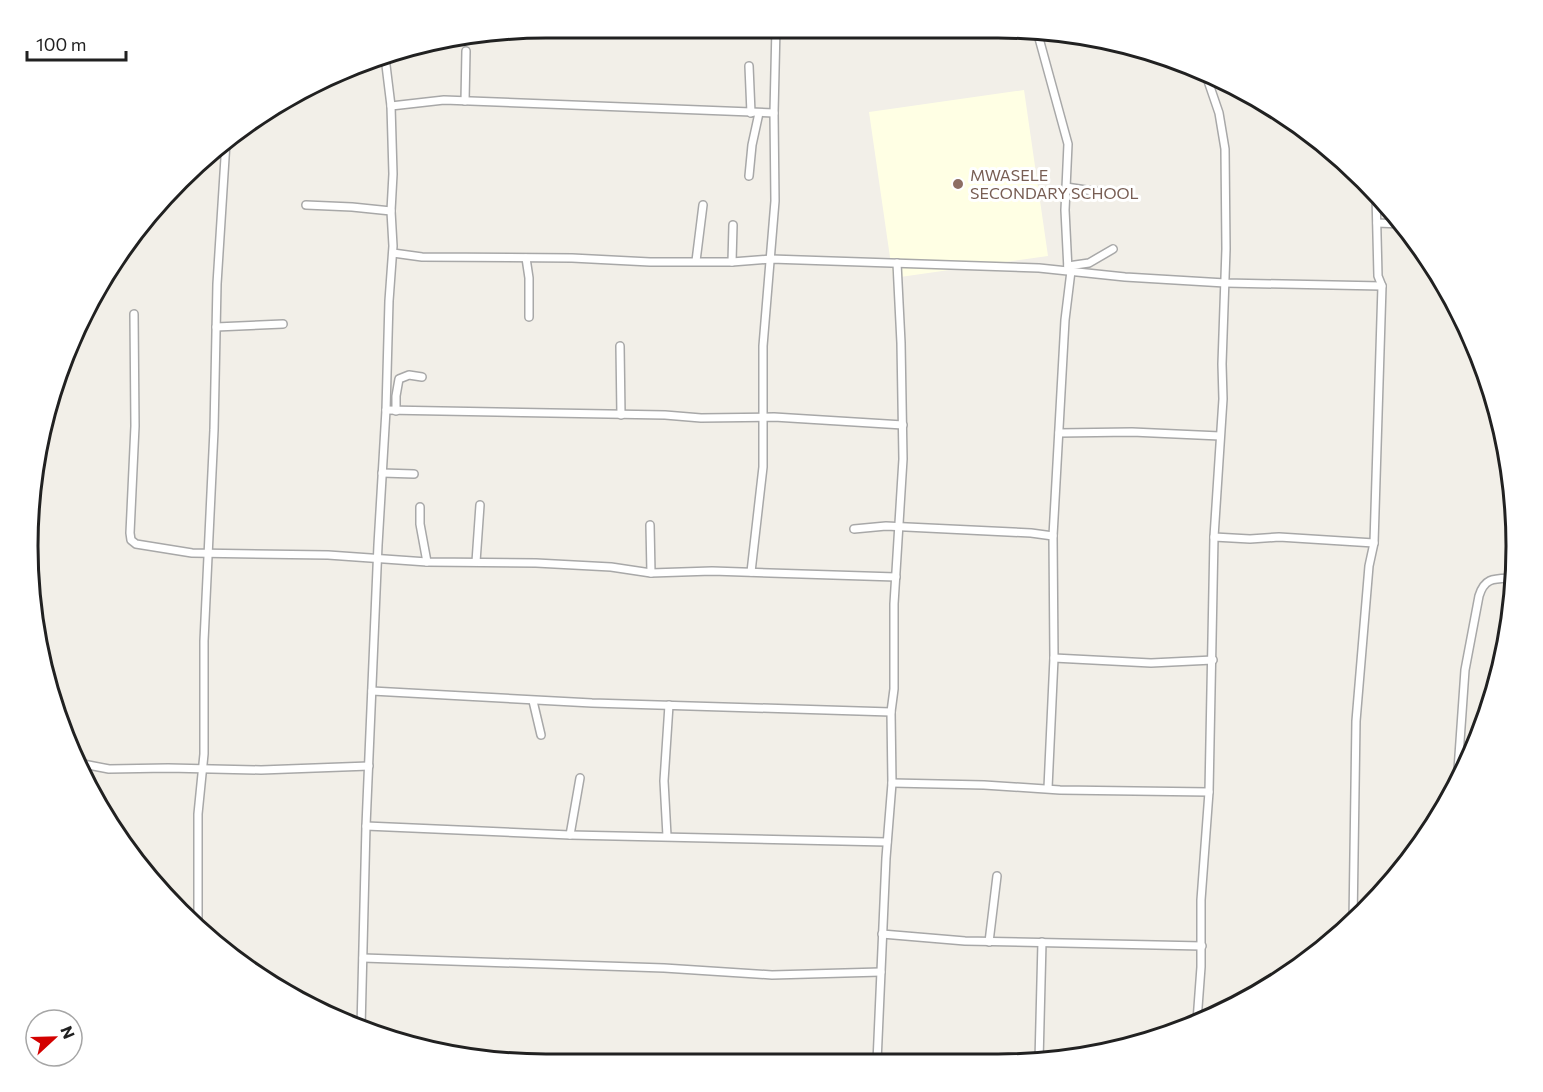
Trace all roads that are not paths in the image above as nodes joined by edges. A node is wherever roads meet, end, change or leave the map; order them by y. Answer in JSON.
{"nodes":[{"id":1,"x":777,"y":38,"type":"edge"},
{"id":2,"x":1039,"y":40,"type":"edge"},
{"id":3,"x":466,"y":51,"type":"dead end"},
{"id":4,"x":386,"y":63,"type":"edge"},
{"id":5,"x":749,"y":66,"type":"dead end"},
{"id":6,"x":1209,"y":84,"type":"edge"},
{"id":7,"x":465,"y":101,"type":"junction"},
{"id":8,"x":391,"y":106,"type":"junction"},
{"id":9,"x":755,"y":113,"type":"junction"},
{"id":10,"x":774,"y":113,"type":"junction"},
{"id":11,"x":225,"y":152,"type":"edge"},
{"id":12,"x":749,"y":176,"type":"dead end"},
{"id":13,"x":1066,"y":187,"type":"junction"},
{"id":14,"x":1113,"y":194,"type":"dead end"},
{"id":15,"x":703,"y":205,"type":"dead end"},
{"id":16,"x":306,"y":206,"type":"dead end"},
{"id":17,"x":1376,"y":208,"type":"edge"},
{"id":18,"x":391,"y":211,"type":"junction"},
{"id":19,"x":1377,"y":223,"type":"junction"},
{"id":20,"x":1390,"y":224,"type":"edge"},
{"id":21,"x":733,"y":225,"type":"dead end"},
{"id":22,"x":1113,"y":249,"type":"dead end"},
{"id":23,"x":393,"y":253,"type":"junction"},
{"id":24,"x":526,"y":258,"type":"junction"},
{"id":25,"x":771,"y":259,"type":"junction"},
{"id":26,"x":696,"y":261,"type":"junction"},
{"id":27,"x":732,"y":262,"type":"junction"},
{"id":28,"x":897,"y":263,"type":"junction"},
{"id":29,"x":1069,"y":269,"type":"junction"},
{"id":30,"x":1225,"y":283,"type":"junction"},
{"id":31,"x":1382,"y":286,"type":"junction"},
{"id":32,"x":134,"y":315,"type":"dead end"},
{"id":33,"x":529,"y":317,"type":"dead end"},
{"id":34,"x":283,"y":324,"type":"dead end"},
{"id":35,"x":216,"y":327,"type":"junction"},
{"id":36,"x":620,"y":346,"type":"dead end"},
{"id":37,"x":422,"y":377,"type":"dead end"},
{"id":38,"x":386,"y":410,"type":"junction"},
{"id":39,"x":396,"y":411,"type":"junction"},
{"id":40,"x":621,"y":415,"type":"junction"},
{"id":41,"x":763,"y":417,"type":"junction"},
{"id":42,"x":903,"y":425,"type":"junction"},
{"id":43,"x":1059,"y":433,"type":"junction"},
{"id":44,"x":1220,"y":436,"type":"junction"},
{"id":45,"x":382,"y":473,"type":"junction"},
{"id":46,"x":414,"y":474,"type":"dead end"},
{"id":47,"x":480,"y":505,"type":"dead end"},
{"id":48,"x":420,"y":507,"type":"dead end"},
{"id":49,"x":650,"y":525,"type":"dead end"},
{"id":50,"x":900,"y":527,"type":"junction"},
{"id":51,"x":854,"y":529,"type":"dead end"},
{"id":52,"x":1053,"y":536,"type":"junction"},
{"id":53,"x":1215,"y":537,"type":"junction"},
{"id":54,"x":1374,"y":543,"type":"junction"},
{"id":55,"x":210,"y":553,"type":"junction"},
{"id":56,"x":378,"y":558,"type":"junction"},
{"id":57,"x":427,"y":562,"type":"junction"},
{"id":58,"x":476,"y":562,"type":"junction"},
{"id":59,"x":751,"y":572,"type":"junction"},
{"id":60,"x":651,"y":573,"type":"junction"},
{"id":61,"x":896,"y":577,"type":"junction"},
{"id":62,"x":1504,"y":579,"type":"edge"},
{"id":63,"x":1054,"y":658,"type":"junction"},
{"id":64,"x":1213,"y":660,"type":"junction"},
{"id":65,"x":372,"y":691,"type":"junction"},
{"id":66,"x":533,"y":701,"type":"junction"},
{"id":67,"x":669,"y":705,"type":"junction"},
{"id":68,"x":891,"y":711,"type":"junction"},
{"id":69,"x":541,"y":735,"type":"dead end"},
{"id":70,"x":1459,"y":758,"type":"edge"},
{"id":71,"x":87,"y":765,"type":"edge"},
{"id":72,"x":369,"y":766,"type":"junction"},
{"id":73,"x":203,"y":770,"type":"junction"},
{"id":74,"x":580,"y":778,"type":"dead end"},
{"id":75,"x":892,"y":783,"type":"junction"},
{"id":76,"x":1048,"y":788,"type":"junction"},
{"id":77,"x":1209,"y":792,"type":"junction"},
{"id":78,"x":366,"y":826,"type":"junction"},
{"id":79,"x":570,"y":835,"type":"junction"},
{"id":80,"x":667,"y":836,"type":"junction"},
{"id":81,"x":887,"y":842,"type":"junction"},
{"id":82,"x":997,"y":876,"type":"dead end"},
{"id":83,"x":1354,"y":909,"type":"edge"},
{"id":84,"x":198,"y":917,"type":"edge"},
{"id":85,"x":882,"y":934,"type":"junction"},
{"id":86,"x":989,"y":942,"type":"junction"},
{"id":87,"x":1042,"y":942,"type":"junction"},
{"id":88,"x":1202,"y":946,"type":"junction"},
{"id":89,"x":363,"y":958,"type":"junction"},
{"id":90,"x":881,"y":972,"type":"junction"},
{"id":91,"x":1197,"y":1013,"type":"edge"},
{"id":92,"x":362,"y":1020,"type":"edge"},
{"id":93,"x":1039,"y":1052,"type":"edge"},
{"id":94,"x":878,"y":1054,"type":"edge"}],
"edges":[{"from":1,"to":10,"type":"street"},
{"from":2,"to":13,"type":"street"},
{"from":3,"to":7,"type":"street"},
{"from":4,"to":8,"type":"street"},
{"from":5,"to":9,"type":"street"},
{"from":6,"to":30,"type":"street"},
{"from":7,"to":8,"type":"street"},
{"from":7,"to":9,"type":"street"},
{"from":8,"to":18,"type":"street"},
{"from":9,"to":10,"type":"street"},
{"from":9,"to":12,"type":"street"},
{"from":10,"to":25,"type":"street"},
{"from":11,"to":35,"type":"street"},
{"from":13,"to":14,"type":"street"},
{"from":13,"to":29,"type":"street"},
{"from":15,"to":26,"type":"street"},
{"from":16,"to":18,"type":"street"},
{"from":17,"to":19,"type":"street"},
{"from":18,"to":23,"type":"street"},
{"from":19,"to":20,"type":"street"},
{"from":19,"to":31,"type":"street"},
{"from":21,"to":27,"type":"street"},
{"from":22,"to":29,"type":"street"},
{"from":23,"to":24,"type":"street"},
{"from":23,"to":38,"type":"street"},
{"from":24,"to":26,"type":"street"},
{"from":24,"to":33,"type":"street"},
{"from":25,"to":27,"type":"street"},
{"from":25,"to":28,"type":"street"},
{"from":25,"to":41,"type":"street"},
{"from":26,"to":27,"type":"street"},
{"from":28,"to":29,"type":"street"},
{"from":28,"to":42,"type":"street"},
{"from":29,"to":30,"type":"street"},
{"from":29,"to":43,"type":"street"},
{"from":30,"to":31,"type":"street"},
{"from":30,"to":44,"type":"street"},
{"from":31,"to":54,"type":"street"},
{"from":32,"to":55,"type":"street"},
{"from":34,"to":35,"type":"street"},
{"from":35,"to":55,"type":"street"},
{"from":36,"to":40,"type":"street"},
{"from":37,"to":39,"type":"street"},
{"from":38,"to":39,"type":"street"},
{"from":38,"to":45,"type":"street"},
{"from":39,"to":40,"type":"street"},
{"from":40,"to":41,"type":"street"},
{"from":41,"to":42,"type":"street"},
{"from":41,"to":59,"type":"street"},
{"from":42,"to":50,"type":"street"},
{"from":43,"to":44,"type":"street"},
{"from":43,"to":52,"type":"street"},
{"from":44,"to":53,"type":"street"},
{"from":45,"to":46,"type":"street"},
{"from":45,"to":56,"type":"street"},
{"from":47,"to":58,"type":"street"},
{"from":48,"to":57,"type":"street"},
{"from":49,"to":60,"type":"street"},
{"from":50,"to":51,"type":"street"},
{"from":50,"to":52,"type":"street"},
{"from":50,"to":61,"type":"street"},
{"from":52,"to":63,"type":"street"},
{"from":53,"to":54,"type":"street"},
{"from":53,"to":64,"type":"street"},
{"from":54,"to":83,"type":"street"},
{"from":55,"to":56,"type":"street"},
{"from":55,"to":73,"type":"street"},
{"from":56,"to":57,"type":"street"},
{"from":56,"to":65,"type":"street"},
{"from":57,"to":58,"type":"street"},
{"from":58,"to":60,"type":"street"},
{"from":59,"to":60,"type":"street"},
{"from":59,"to":61,"type":"street"},
{"from":61,"to":68,"type":"street"},
{"from":62,"to":70,"type":"street"},
{"from":63,"to":64,"type":"street"},
{"from":63,"to":76,"type":"street"},
{"from":64,"to":77,"type":"street"},
{"from":65,"to":66,"type":"street"},
{"from":65,"to":72,"type":"street"},
{"from":66,"to":67,"type":"street"},
{"from":66,"to":69,"type":"street"},
{"from":67,"to":68,"type":"street"},
{"from":67,"to":80,"type":"street"},
{"from":68,"to":75,"type":"street"},
{"from":71,"to":73,"type":"street"},
{"from":72,"to":73,"type":"street"},
{"from":72,"to":78,"type":"street"},
{"from":73,"to":84,"type":"street"},
{"from":74,"to":79,"type":"street"},
{"from":75,"to":76,"type":"street"},
{"from":75,"to":81,"type":"street"},
{"from":76,"to":77,"type":"street"},
{"from":77,"to":88,"type":"street"},
{"from":78,"to":79,"type":"street"},
{"from":78,"to":89,"type":"street"},
{"from":79,"to":80,"type":"street"},
{"from":80,"to":81,"type":"street"},
{"from":81,"to":85,"type":"street"},
{"from":82,"to":86,"type":"street"},
{"from":85,"to":86,"type":"street"},
{"from":85,"to":90,"type":"street"},
{"from":86,"to":87,"type":"street"},
{"from":87,"to":88,"type":"street"},
{"from":87,"to":93,"type":"street"},
{"from":88,"to":91,"type":"street"},
{"from":89,"to":90,"type":"street"},
{"from":89,"to":92,"type":"street"},
{"from":90,"to":94,"type":"street"}]}
